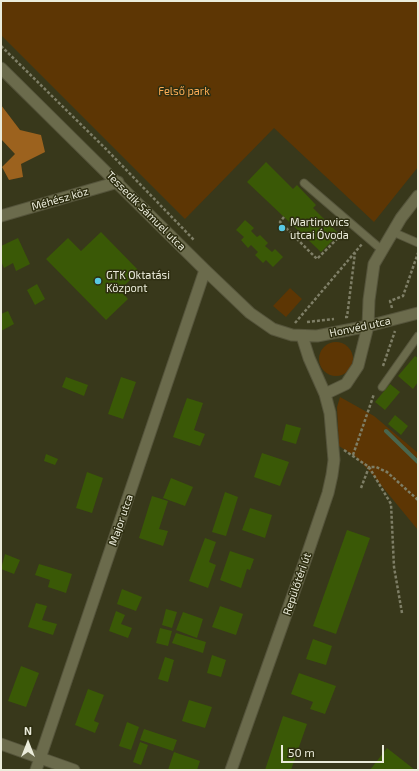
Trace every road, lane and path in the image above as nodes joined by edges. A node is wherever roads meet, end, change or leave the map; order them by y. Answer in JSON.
{"nodes":[{"id":1,"x":1,"y":46,"type":"edge"},
{"id":2,"x":1,"y":68,"type":"edge"},
{"id":3,"x":118,"y":182,"type":"junction"},
{"id":4,"x":304,"y":182,"type":"dead end"},
{"id":5,"x":418,"y":196,"type":"edge"},
{"id":6,"x":1,"y":216,"type":"edge"},
{"id":7,"x":284,"y":217,"type":"dead end"},
{"id":8,"x":351,"y":225,"type":"junction"},
{"id":9,"x":393,"y":232,"type":"junction"},
{"id":10,"x":367,"y":238,"type":"junction"},
{"id":11,"x":196,"y":242,"type":"dead end"},
{"id":12,"x":418,"y":243,"type":"edge"},
{"id":13,"x":382,"y":250,"type":"junction"},
{"id":14,"x":356,"y":251,"type":"junction"},
{"id":15,"x":418,"y":252,"type":"edge"},
{"id":16,"x":205,"y":270,"type":"junction"},
{"id":17,"x":392,"y":308,"type":"junction"},
{"id":18,"x":369,"y":313,"type":"junction"},
{"id":19,"x":417,"y":316,"type":"edge"},
{"id":20,"x":347,"y":317,"type":"junction"},
{"id":21,"x":395,"y":319,"type":"junction"},
{"id":22,"x":293,"y":324,"type":"junction"},
{"id":23,"x":368,"y":326,"type":"junction"},
{"id":24,"x":290,"y":327,"type":"dead end"},
{"id":25,"x":302,"y":336,"type":"junction"},
{"id":26,"x":418,"y":336,"type":"edge"},
{"id":27,"x":383,"y":367,"type":"dead end"},
{"id":28,"x":379,"y":388,"type":"joint"},
{"id":29,"x":325,"y":394,"type":"junction"},
{"id":30,"x":333,"y":445,"type":"junction"},
{"id":31,"x":353,"y":455,"type":"junction"},
{"id":32,"x":369,"y":467,"type":"junction"},
{"id":33,"x":361,"y":488,"type":"dead end"},
{"id":34,"x":418,"y":500,"type":"edge"},
{"id":35,"x":402,"y":613,"type":"dead end"},
{"id":36,"x":1,"y":744,"type":"edge"},
{"id":37,"x":40,"y":758,"type":"junction"},
{"id":38,"x":36,"y":770,"type":"edge"},
{"id":39,"x":74,"y":770,"type":"edge"},
{"id":40,"x":232,"y":770,"type":"edge"}],
"edges":[{"from":1,"to":11,"type":"path"},
{"from":2,"to":3,"type":"street","name":"Tessedik Sámuel utca"},
{"from":3,"to":6,"type":"street","name":"Méhész köz"},
{"from":3,"to":16,"type":"street","name":"Tessedik Sámuel utca"},
{"from":4,"to":8,"type":"lane"},
{"from":5,"to":9,"type":"street"},
{"from":7,"to":8,"type":"path"},
{"from":8,"to":10,"type":"lane"},
{"from":9,"to":12,"type":"lane"},
{"from":9,"to":13,"type":"street"},
{"from":10,"to":13,"type":"lane"},
{"from":10,"to":14,"type":"path"},
{"from":13,"to":18,"type":"street"},
{"from":14,"to":20,"type":"path"},
{"from":14,"to":22,"type":"path"},
{"from":15,"to":17,"type":"path"},
{"from":16,"to":25,"type":"street","name":"Tessedik Sámuel utca"},
{"from":16,"to":37,"type":"street","name":"Major utca"},
{"from":17,"to":18,"type":"path"},
{"from":17,"to":21,"type":"path"},
{"from":18,"to":20,"type":"path"},
{"from":18,"to":23,"type":"street"},
{"from":19,"to":21,"type":"street","name":"Honvéd utca"},
{"from":20,"to":22,"type":"path"},
{"from":21,"to":23,"type":"street","name":"Honvéd utca"},
{"from":21,"to":27,"type":"path"},
{"from":22,"to":24,"type":"path"},
{"from":23,"to":25,"type":"street","name":"Honvéd utca"},
{"from":23,"to":29,"type":"street"},
{"from":25,"to":29,"type":"street","name":"Repülőtéri út"},
{"from":26,"to":28,"type":"lane"},
{"from":28,"to":31,"type":"path"},
{"from":29,"to":30,"type":"street","name":"Repülőtéri út"},
{"from":30,"to":31,"type":"path"},
{"from":30,"to":40,"type":"street","name":"Repülőtéri út"},
{"from":31,"to":32,"type":"path"},
{"from":32,"to":33,"type":"path"},
{"from":32,"to":34,"type":"path"},
{"from":32,"to":35,"type":"path"},
{"from":36,"to":37,"type":"street"},
{"from":37,"to":38,"type":"street","name":"Major utca"},
{"from":37,"to":39,"type":"street"}]}
